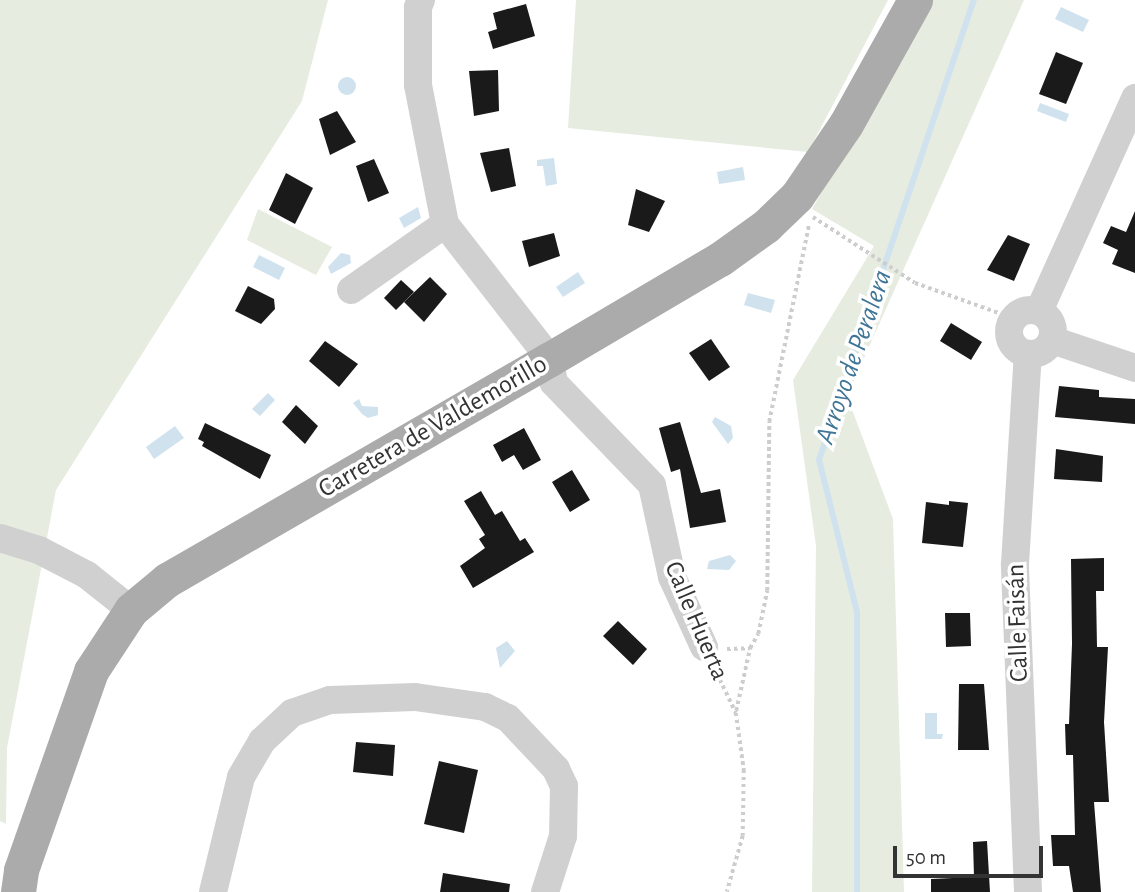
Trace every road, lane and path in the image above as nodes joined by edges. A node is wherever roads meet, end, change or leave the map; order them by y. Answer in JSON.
{"nodes":[{"id":1,"x":421,"y":0,"type":"edge"},
{"id":2,"x":915,"y":0,"type":"edge"},
{"id":3,"x":1135,"y":98,"type":"edge"},
{"id":4,"x":806,"y":202,"type":"junction"},
{"id":5,"x":444,"y":223,"type":"junction"},
{"id":6,"x":351,"y":290,"type":"dead end"},
{"id":7,"x":1026,"y":314,"type":"junction"},
{"id":8,"x":1040,"y":347,"type":"junction"},
{"id":9,"x":550,"y":359,"type":"junction"},
{"id":10,"x":1135,"y":368,"type":"edge"},
{"id":11,"x":0,"y":538,"type":"edge"},
{"id":12,"x":131,"y":610,"type":"junction"},
{"id":13,"x":704,"y":647,"type":"junction"},
{"id":14,"x":750,"y":648,"type":"junction"},
{"id":15,"x":736,"y":713,"type":"junction"},
{"id":16,"x":18,"y":892,"type":"edge"},
{"id":17,"x":213,"y":892,"type":"edge"},
{"id":18,"x":545,"y":892,"type":"edge"},
{"id":19,"x":727,"y":892,"type":"edge"},
{"id":20,"x":1028,"y":892,"type":"edge"}],
"edges":[{"from":1,"to":5,"type":"street"},
{"from":2,"to":4,"type":"main road","name":"Carretera de Valdemorillo"},
{"from":3,"to":7,"type":"street"},
{"from":4,"to":7,"type":"path"},
{"from":4,"to":9,"type":"main road","name":"Carretera de Valdemorillo"},
{"from":4,"to":14,"type":"path"},
{"from":5,"to":6,"type":"street"},
{"from":5,"to":9,"type":"street","name":"Calle Huerta"},
{"from":7,"to":8,"type":"street"},
{"from":7,"to":8,"type":"street"},
{"from":8,"to":10,"type":"street"},
{"from":8,"to":20,"type":"street","name":"Calle Faisán"},
{"from":9,"to":12,"type":"main road","name":"Carretera de Valdemorillo"},
{"from":9,"to":13,"type":"street","name":"Calle Huerta"},
{"from":11,"to":12,"type":"street"},
{"from":12,"to":16,"type":"main road","name":"Carretera de Valdemorillo"},
{"from":13,"to":14,"type":"path"},
{"from":13,"to":15,"type":"path","name":"Calle Huerta"},
{"from":14,"to":15,"type":"path"},
{"from":15,"to":19,"type":"path","name":"Calle Huerta"},
{"from":17,"to":18,"type":"street"}]}
